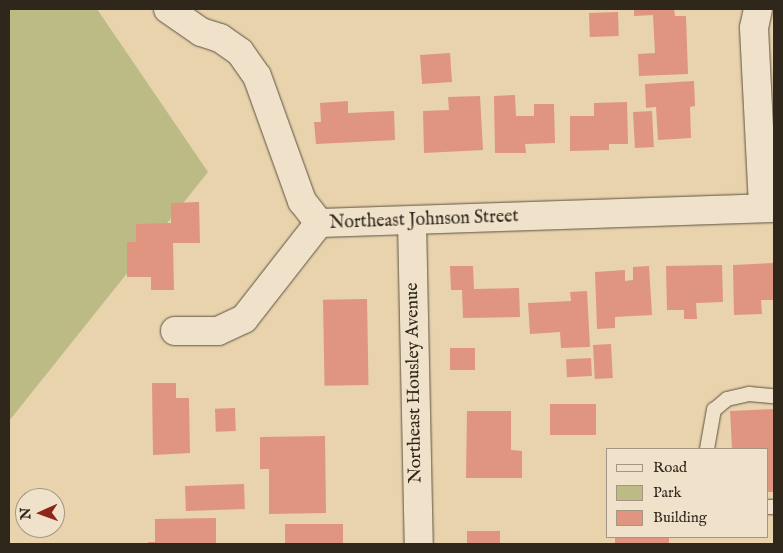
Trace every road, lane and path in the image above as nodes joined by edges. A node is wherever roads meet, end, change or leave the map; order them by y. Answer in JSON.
{"nodes":[{"id":1,"x":168,"y":9,"type":"edge"},
{"id":2,"x":758,"y":9,"type":"edge"},
{"id":3,"x":768,"y":208,"type":"edge"},
{"id":4,"x":412,"y":222,"type":"junction"},
{"id":5,"x":319,"y":223,"type":"junction"},
{"id":6,"x":175,"y":332,"type":"dead end"},
{"id":7,"x":774,"y":396,"type":"edge"},
{"id":8,"x":707,"y":448,"type":"edge"},
{"id":9,"x":419,"y":544,"type":"edge"}],
"edges":[{"from":1,"to":5,"type":"street","name":"Northeast Johnson Street"},
{"from":2,"to":3,"type":"street"},
{"from":3,"to":4,"type":"street","name":"Northeast Johnson Street"},
{"from":4,"to":5,"type":"street","name":"Northeast Johnson Street"},
{"from":4,"to":9,"type":"street","name":"Northeast Housley Avenue"},
{"from":5,"to":6,"type":"street"},
{"from":7,"to":8,"type":"lane"}]}
